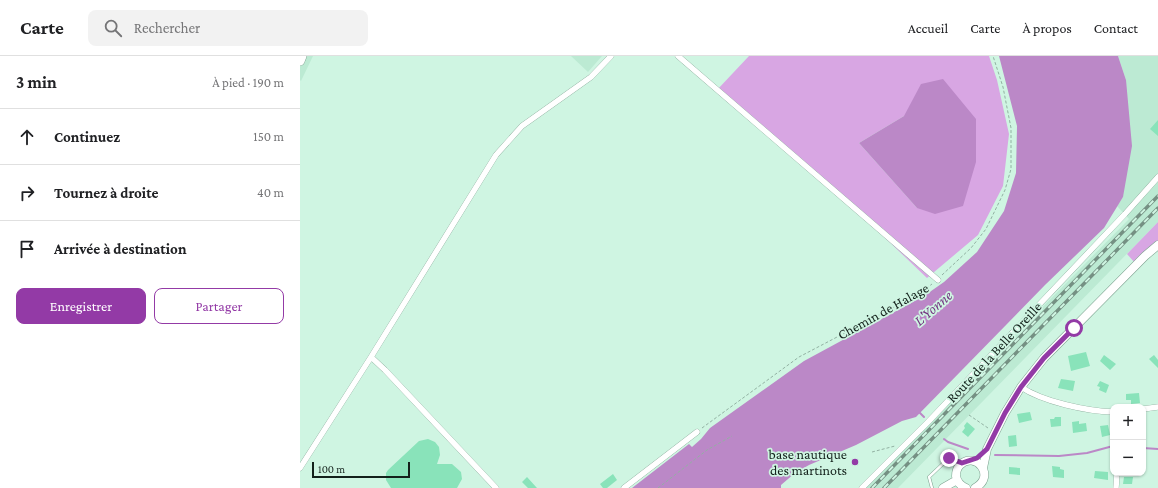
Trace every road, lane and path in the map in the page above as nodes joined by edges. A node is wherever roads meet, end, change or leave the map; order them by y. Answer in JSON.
{"nodes":[{"id":1,"x":302,"y":56,"type":"edge"},
{"id":2,"x":611,"y":56,"type":"edge"},
{"id":3,"x":678,"y":56,"type":"edge"},
{"id":4,"x":993,"y":56,"type":"edge"},
{"id":5,"x":300,"y":61,"type":"edge"},
{"id":6,"x":1158,"y":177,"type":"edge"},
{"id":7,"x":1158,"y":245,"type":"edge"},
{"id":8,"x":938,"y":280,"type":"junction"},
{"id":9,"x":371,"y":357,"type":"junction"},
{"id":10,"x":1021,"y":387,"type":"junction"},
{"id":11,"x":1158,"y":407,"type":"edge"},
{"id":12,"x":1146,"y":409,"type":"edge"},
{"id":13,"x":1110,"y":412,"type":"edge"},
{"id":14,"x":969,"y":415,"type":"dead end"},
{"id":15,"x":697,"y":432,"type":"joint"},
{"id":16,"x":996,"y":432,"type":"junction"},
{"id":17,"x":732,"y":436,"type":"dead end"},
{"id":18,"x":907,"y":443,"type":"junction"},
{"id":19,"x":987,"y":449,"type":"junction"},
{"id":20,"x":872,"y":452,"type":"dead end"},
{"id":21,"x":972,"y":461,"type":"junction"},
{"id":22,"x":962,"y":463,"type":"junction"},
{"id":23,"x":300,"y":468,"type":"edge"},
{"id":24,"x":983,"y":468,"type":"junction"},
{"id":25,"x":1117,"y":476,"type":"edge"},
{"id":26,"x":957,"y":480,"type":"junction"},
{"id":27,"x":496,"y":488,"type":"edge"},
{"id":28,"x":624,"y":488,"type":"edge"},
{"id":29,"x":658,"y":488,"type":"edge"},
{"id":30,"x":862,"y":488,"type":"edge"},
{"id":31,"x":932,"y":488,"type":"edge"},
{"id":32,"x":943,"y":488,"type":"edge"},
{"id":33,"x":966,"y":488,"type":"edge"},
{"id":34,"x":976,"y":488,"type":"edge"},
{"id":35,"x":1116,"y":488,"type":"edge"}],
"edges":[{"from":1,"to":5,"type":"main road"},
{"from":2,"to":9,"type":"street"},
{"from":3,"to":8,"type":"street"},
{"from":4,"to":8,"type":"path","name":"Chemin de Halage"},
{"from":6,"to":18,"type":"street","name":"Route de la Belle Oreille"},
{"from":7,"to":10,"type":"main road"},
{"from":8,"to":15,"type":"path","name":"Chemin de Halage"},
{"from":9,"to":23,"type":"street"},
{"from":9,"to":27,"type":"street"},
{"from":10,"to":13,"type":"street"},
{"from":10,"to":16,"type":"main road"},
{"from":11,"to":12,"type":"street"},
{"from":14,"to":16,"type":"path"},
{"from":15,"to":28,"type":"street"},
{"from":16,"to":19,"type":"main road"},
{"from":17,"to":29,"type":"path"},
{"from":18,"to":20,"type":"path"},
{"from":18,"to":30,"type":"street","name":"Route de la Belle Oreille"},
{"from":19,"to":21,"type":"main road"},
{"from":19,"to":24,"type":"main road"},
{"from":21,"to":22,"type":"main road"},
{"from":21,"to":24,"type":"main road"},
{"from":22,"to":26,"type":"main road"},
{"from":22,"to":31,"type":"lane"},
{"from":24,"to":34,"type":"main road"},
{"from":25,"to":35,"type":"street"},
{"from":26,"to":32,"type":"main road"},
{"from":26,"to":33,"type":"main road"}]}
